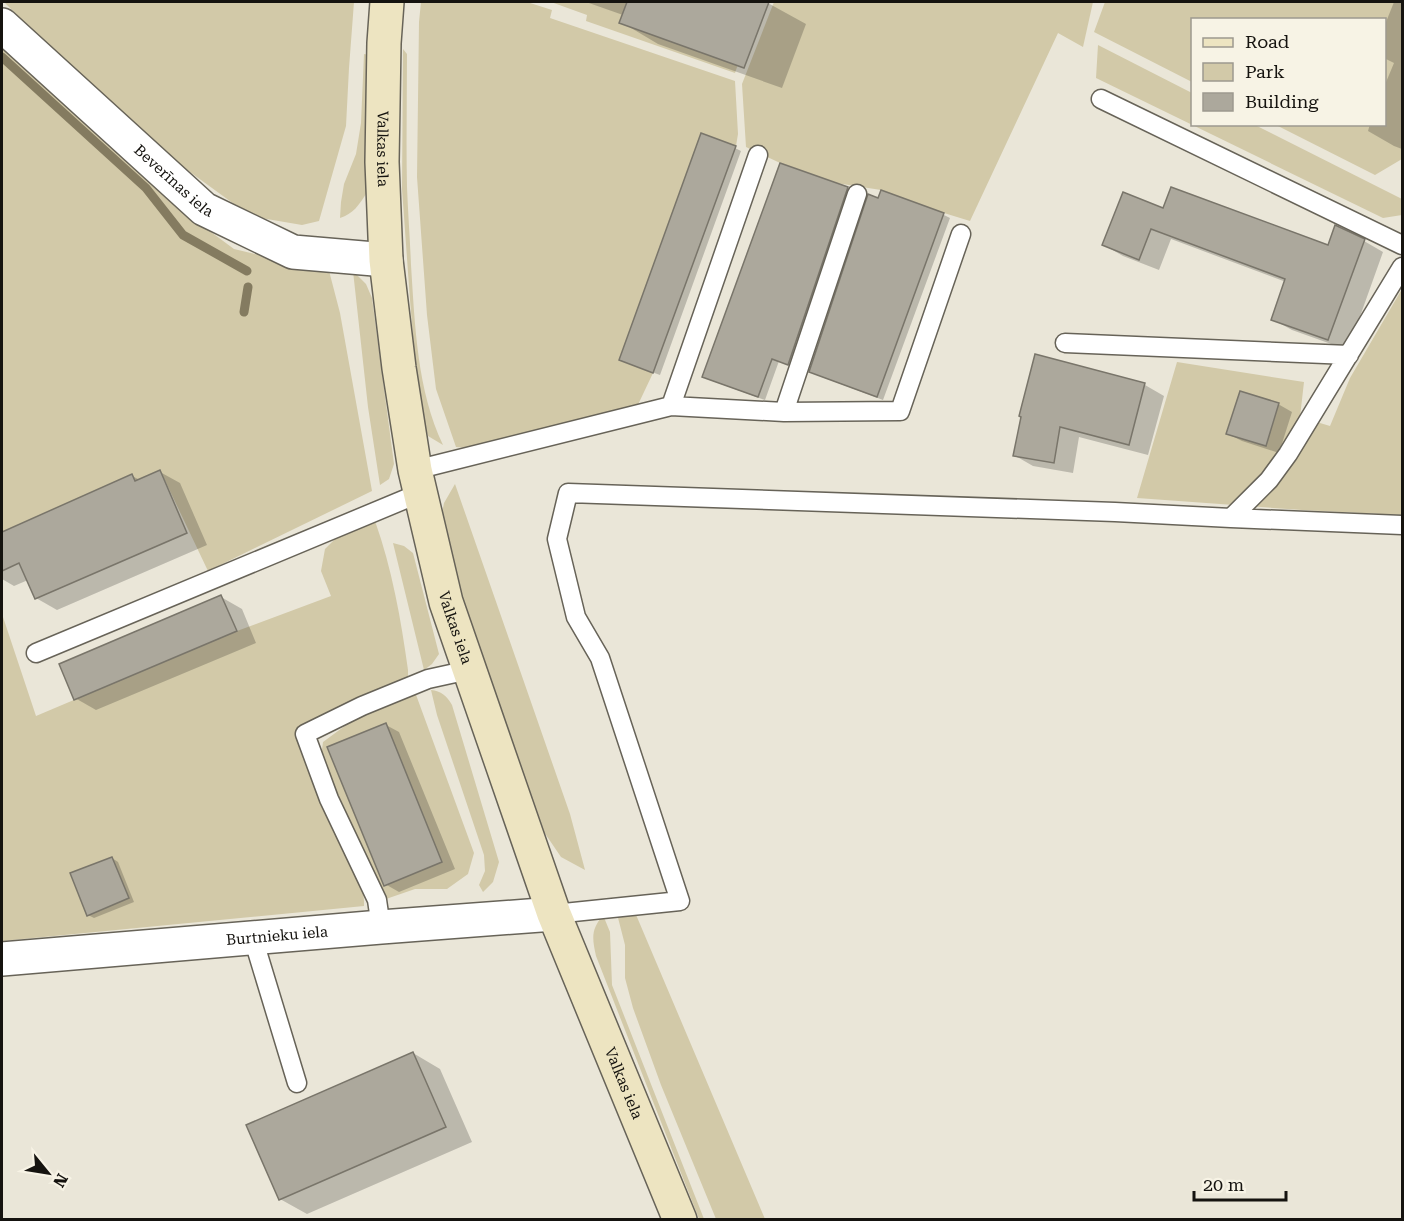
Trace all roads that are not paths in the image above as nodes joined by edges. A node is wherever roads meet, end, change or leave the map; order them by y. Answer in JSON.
{"nodes":[{"id":1,"x":387,"y":2,"type":"edge"},
{"id":2,"x":2,"y":25,"type":"edge"},
{"id":3,"x":1101,"y":99,"type":"dead end"},
{"id":4,"x":758,"y":155,"type":"dead end"},
{"id":5,"x":857,"y":194,"type":"dead end"},
{"id":6,"x":961,"y":234,"type":"dead end"},
{"id":7,"x":1402,"y":245,"type":"edge"},
{"id":8,"x":386,"y":260,"type":"junction"},
{"id":9,"x":1402,"y":267,"type":"edge"},
{"id":10,"x":1065,"y":343,"type":"dead end"},
{"id":11,"x":1349,"y":355,"type":"junction"},
{"id":12,"x":671,"y":406,"type":"junction"},
{"id":13,"x":784,"y":412,"type":"junction"},
{"id":14,"x":417,"y":481,"type":"junction"},
{"id":15,"x":1231,"y":518,"type":"junction"},
{"id":16,"x":1402,"y":525,"type":"edge"},
{"id":17,"x":36,"y":653,"type":"dead end"},
{"id":18,"x":469,"y":670,"type":"junction"},
{"id":19,"x":554,"y":914,"type":"junction"},
{"id":20,"x":381,"y":927,"type":"junction"},
{"id":21,"x":253,"y":938,"type":"junction"},
{"id":22,"x":2,"y":958,"type":"edge"},
{"id":23,"x":297,"y":1083,"type":"dead end"},
{"id":24,"x":680,"y":1220,"type":"edge"}],
"edges":[{"from":1,"to":8,"type":"main road","name":"Valkas iela"},
{"from":2,"to":8,"type":"street","name":"Beverīnas iela"},
{"from":3,"to":7,"type":"lane"},
{"from":4,"to":12,"type":"lane"},
{"from":5,"to":13,"type":"lane"},
{"from":6,"to":13,"type":"lane"},
{"from":8,"to":14,"type":"main road","name":"Valkas iela"},
{"from":9,"to":11,"type":"lane"},
{"from":10,"to":11,"type":"lane"},
{"from":11,"to":15,"type":"lane"},
{"from":12,"to":13,"type":"lane"},
{"from":12,"to":14,"type":"lane"},
{"from":14,"to":17,"type":"lane"},
{"from":14,"to":18,"type":"main road","name":"Valkas iela"},
{"from":15,"to":16,"type":"lane"},
{"from":15,"to":19,"type":"lane"},
{"from":18,"to":19,"type":"main road","name":"Valkas iela"},
{"from":18,"to":20,"type":"lane"},
{"from":19,"to":20,"type":"street","name":"Burtnieku iela"},
{"from":19,"to":24,"type":"main road","name":"Valkas iela"},
{"from":20,"to":21,"type":"street","name":"Burtnieku iela"},
{"from":21,"to":22,"type":"street","name":"Burtnieku iela"},
{"from":21,"to":23,"type":"lane"}]}
